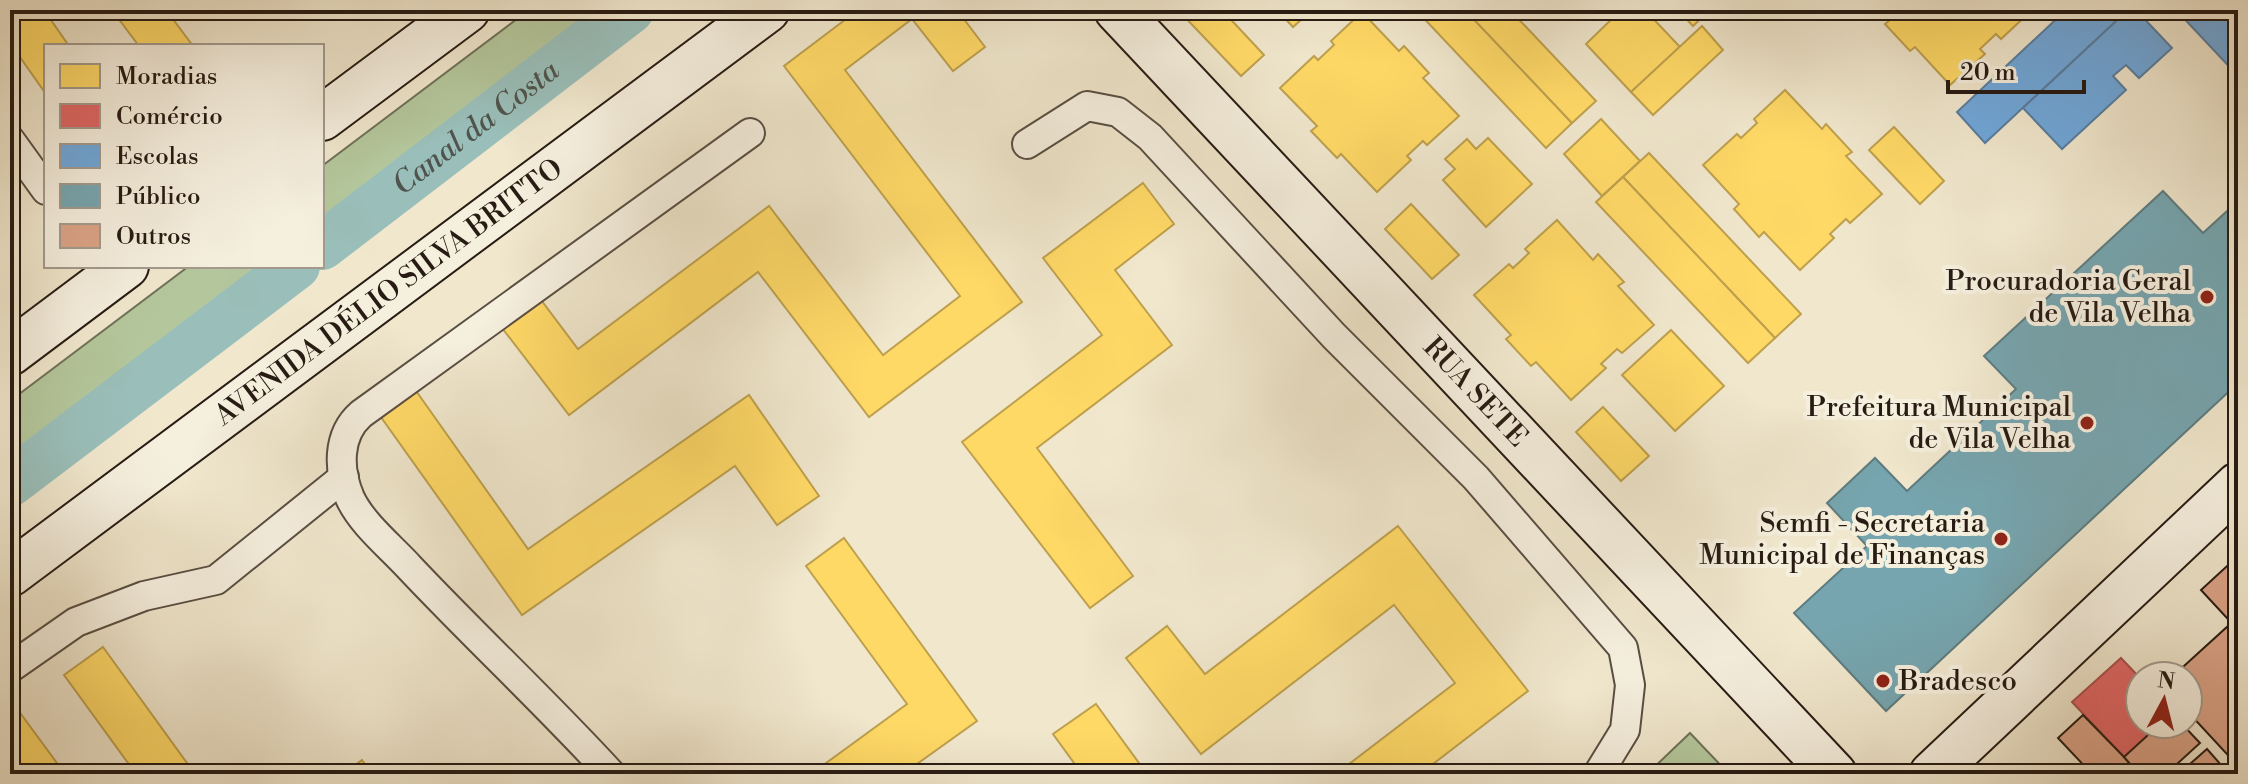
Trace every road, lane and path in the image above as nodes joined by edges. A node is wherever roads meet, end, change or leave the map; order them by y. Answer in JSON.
{"nodes":[{"id":1,"x":467,"y":10,"type":"edge"},
{"id":2,"x":767,"y":10,"type":"edge"},
{"id":3,"x":1117,"y":10,"type":"edge"},
{"id":4,"x":324,"y":117,"type":"edge"},
{"id":5,"x":750,"y":133,"type":"dead end"},
{"id":6,"x":10,"y":140,"type":"edge"},
{"id":7,"x":1027,"y":144,"type":"dead end"},
{"id":8,"x":44,"y":187,"type":"edge"},
{"id":9,"x":114,"y":270,"type":"edge"},
{"id":10,"x":10,"y":353,"type":"edge"},
{"id":11,"x":344,"y":477,"type":"junction"},
{"id":12,"x":2238,"y":485,"type":"edge"},
{"id":13,"x":10,"y":574,"type":"edge"},
{"id":14,"x":10,"y":668,"type":"edge"},
{"id":15,"x":611,"y":774,"type":"edge"},
{"id":16,"x":1598,"y":774,"type":"edge"},
{"id":17,"x":1834,"y":774,"type":"edge"},
{"id":18,"x":1932,"y":774,"type":"edge"}],
"edges":[{"from":1,"to":4,"type":"street"},
{"from":2,"to":13,"type":"street","name":"AVENIDA DÉLIO SILVA BRITTO"},
{"from":3,"to":17,"type":"street","name":"RUA SETE"},
{"from":5,"to":11,"type":"lane"},
{"from":6,"to":8,"type":"lane"},
{"from":7,"to":16,"type":"lane"},
{"from":9,"to":10,"type":"street"},
{"from":11,"to":14,"type":"lane"},
{"from":11,"to":15,"type":"lane"},
{"from":12,"to":18,"type":"street"}]}
